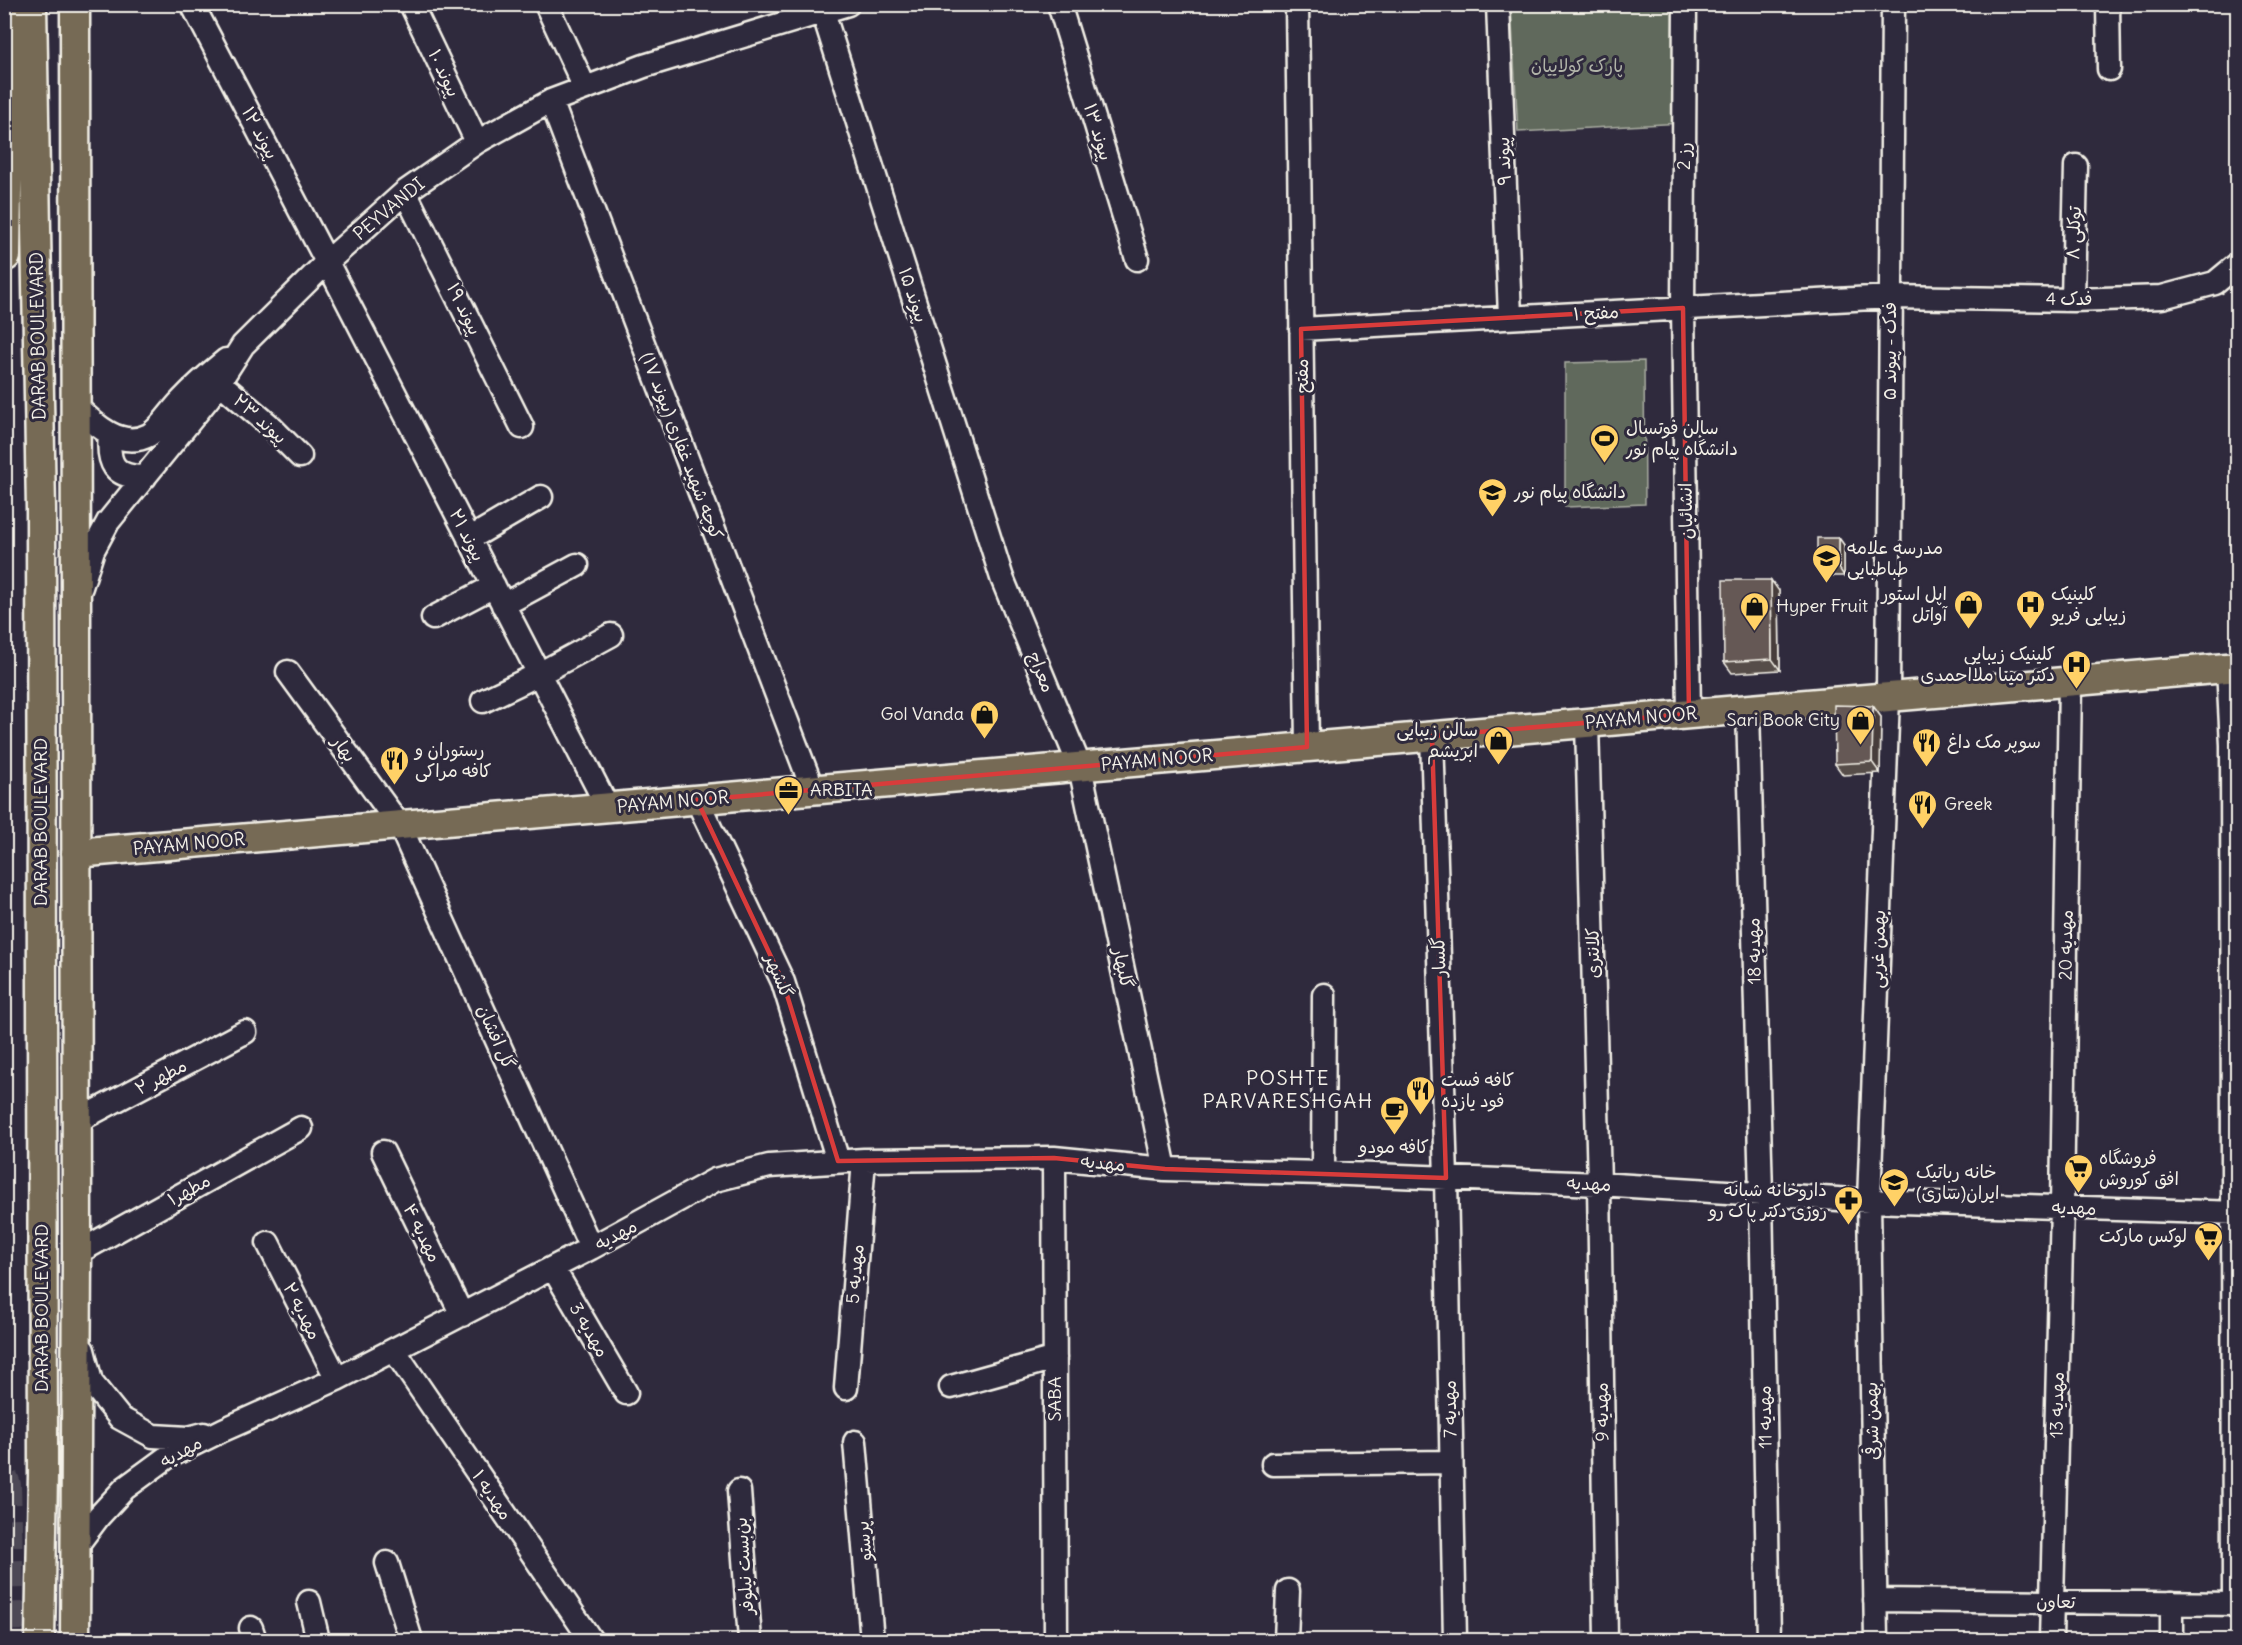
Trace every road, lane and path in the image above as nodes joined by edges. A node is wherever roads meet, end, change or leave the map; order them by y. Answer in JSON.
{"nodes":[{"id":1,"x":21,"y":4,"type":"edge"},
{"id":2,"x":32,"y":4,"type":"edge"},
{"id":3,"x":75,"y":4,"type":"edge"},
{"id":4,"x":192,"y":4,"type":"edge"},
{"id":5,"x":411,"y":4,"type":"edge"},
{"id":6,"x":546,"y":4,"type":"edge"},
{"id":7,"x":848,"y":4,"type":"edge"},
{"id":8,"x":1059,"y":4,"type":"edge"},
{"id":9,"x":1297,"y":4,"type":"edge"},
{"id":10,"x":1498,"y":4,"type":"edge"},
{"id":11,"x":1685,"y":4,"type":"edge"},
{"id":12,"x":1893,"y":4,"type":"edge"},
{"id":13,"x":2108,"y":4,"type":"edge"},
{"id":14,"x":823,"y":12,"type":"junction"},
{"id":15,"x":2109,"y":69,"type":"dead end"},
{"id":16,"x":585,"y":88,"type":"junction"},
{"id":17,"x":551,"y":101,"type":"junction"},
{"id":18,"x":477,"y":142,"type":"junction"},
{"id":19,"x":2076,"y":166,"type":"dead end"},
{"id":20,"x":405,"y":192,"type":"junction"},
{"id":21,"x":6,"y":255,"type":"dead end"},
{"id":22,"x":1137,"y":259,"type":"dead end"},
{"id":23,"x":327,"y":262,"type":"junction"},
{"id":24,"x":2238,"y":264,"type":"edge"},
{"id":25,"x":1891,"y":297,"type":"junction"},
{"id":26,"x":2073,"y":300,"type":"junction"},
{"id":27,"x":1683,"y":308,"type":"junction"},
{"id":28,"x":1510,"y":317,"type":"junction"},
{"id":29,"x":1301,"y":329,"type":"junction"},
{"id":30,"x":243,"y":345,"type":"junction"},
{"id":31,"x":219,"y":382,"type":"junction"},
{"id":32,"x":76,"y":406,"type":"junction"},
{"id":33,"x":522,"y":427,"type":"dead end"},
{"id":34,"x":110,"y":435,"type":"junction"},
{"id":35,"x":300,"y":456,"type":"dead end"},
{"id":36,"x":145,"y":477,"type":"junction"},
{"id":37,"x":541,"y":497,"type":"dead end"},
{"id":38,"x":469,"y":539,"type":"junction"},
{"id":39,"x":577,"y":566,"type":"dead end"},
{"id":40,"x":1002,"y":578,"type":"joint"},
{"id":41,"x":498,"y":595,"type":"junction"},
{"id":42,"x":77,"y":601,"type":"junction"},
{"id":43,"x":434,"y":618,"type":"dead end"},
{"id":44,"x":611,"y":634,"type":"dead end"},
{"id":45,"x":2233,"y":668,"type":"edge"},
{"id":46,"x":288,"y":672,"type":"dead end"},
{"id":47,"x":539,"y":674,"type":"junction"},
{"id":48,"x":2070,"y":682,"type":"junction"},
{"id":49,"x":1888,"y":697,"type":"junction"},
{"id":50,"x":483,"y":701,"type":"dead end"},
{"id":51,"x":1748,"y":709,"type":"junction"},
{"id":52,"x":1689,"y":714,"type":"junction"},
{"id":53,"x":1587,"y":723,"type":"junction"},
{"id":54,"x":1432,"y":736,"type":"junction"},
{"id":55,"x":1307,"y":747,"type":"junction"},
{"id":56,"x":1080,"y":767,"type":"junction"},
{"id":57,"x":813,"y":790,"type":"junction"},
{"id":58,"x":697,"y":800,"type":"junction"},
{"id":59,"x":608,"y":808,"type":"junction"},
{"id":60,"x":400,"y":826,"type":"junction"},
{"id":61,"x":76,"y":853,"type":"junction"},
{"id":62,"x":1324,"y":995,"type":"dead end"},
{"id":63,"x":245,"y":1032,"type":"dead end"},
{"id":64,"x":77,"y":1121,"type":"junction"},
{"id":65,"x":301,"y":1128,"type":"dead end"},
{"id":66,"x":383,"y":1152,"type":"dead end"},
{"id":67,"x":1054,"y":1158,"type":"junction"},
{"id":68,"x":864,"y":1160,"type":"junction"},
{"id":69,"x":838,"y":1161,"type":"junction"},
{"id":70,"x":1165,"y":1169,"type":"junction"},
{"id":71,"x":1323,"y":1173,"type":"junction"},
{"id":72,"x":1446,"y":1178,"type":"junction"},
{"id":73,"x":1599,"y":1184,"type":"junction"},
{"id":74,"x":1761,"y":1194,"type":"junction"},
{"id":75,"x":1869,"y":1201,"type":"junction"},
{"id":76,"x":2062,"y":1207,"type":"junction"},
{"id":77,"x":2235,"y":1213,"type":"edge"},
{"id":78,"x":267,"y":1243,"type":"dead end"},
{"id":79,"x":591,"y":1248,"type":"junction"},
{"id":80,"x":77,"y":1252,"type":"junction"},
{"id":81,"x":553,"y":1268,"type":"junction"},
{"id":82,"x":462,"y":1315,"type":"junction"},
{"id":83,"x":77,"y":1317,"type":"junction"},
{"id":84,"x":394,"y":1350,"type":"junction"},
{"id":85,"x":1055,"y":1358,"type":"junction"},
{"id":86,"x":337,"y":1379,"type":"junction"},
{"id":87,"x":846,"y":1388,"type":"dead end"},
{"id":88,"x":951,"y":1388,"type":"dead end"},
{"id":89,"x":626,"y":1393,"type":"dead end"},
{"id":90,"x":223,"y":1430,"type":"junction"},
{"id":91,"x":855,"y":1442,"type":"dead end"},
{"id":92,"x":1451,"y":1462,"type":"junction"},
{"id":93,"x":1273,"y":1464,"type":"dead end"},
{"id":94,"x":739,"y":1491,"type":"dead end"},
{"id":95,"x":75,"y":1548,"type":"junction"},
{"id":96,"x":387,"y":1563,"type":"dead end"},
{"id":97,"x":1288,"y":1591,"type":"dead end"},
{"id":98,"x":1875,"y":1600,"type":"junction"},
{"id":99,"x":309,"y":1602,"type":"dead end"},
{"id":100,"x":2052,"y":1602,"type":"junction"},
{"id":101,"x":2172,"y":1603,"type":"junction"},
{"id":102,"x":2236,"y":1604,"type":"edge"},
{"id":103,"x":40,"y":1641,"type":"edge"},
{"id":104,"x":75,"y":1641,"type":"edge"},
{"id":105,"x":318,"y":1641,"type":"edge"},
{"id":106,"x":411,"y":1641,"type":"edge"},
{"id":107,"x":591,"y":1641,"type":"edge"},
{"id":108,"x":750,"y":1641,"type":"edge"},
{"id":109,"x":872,"y":1641,"type":"edge"},
{"id":110,"x":1056,"y":1641,"type":"edge"},
{"id":111,"x":1287,"y":1641,"type":"edge"},
{"id":112,"x":1455,"y":1641,"type":"edge"},
{"id":113,"x":1606,"y":1641,"type":"edge"},
{"id":114,"x":1769,"y":1641,"type":"edge"},
{"id":115,"x":1876,"y":1641,"type":"edge"},
{"id":116,"x":2051,"y":1641,"type":"edge"},
{"id":117,"x":2172,"y":1641,"type":"edge"}],
"edges":[{"from":1,"to":21,"type":"main road"},
{"from":2,"to":103,"type":"main road","name":"DARAB BOULEVARD"},
{"from":3,"to":32,"type":"main road","name":"DARAB BOULEVARD"},
{"from":4,"to":23,"type":"street","name":"پیوند ۱۲"},
{"from":5,"to":18,"type":"street","name":"پیوند ۱۰"},
{"from":6,"to":16,"type":"street"},
{"from":7,"to":14,"type":"street","name":"PEYVANDI"},
{"from":8,"to":22,"type":"street","name":"پیوند ۱۳"},
{"from":9,"to":29,"type":"street","name":"مفتح"},
{"from":10,"to":28,"type":"street","name":"پیوند ۹"},
{"from":11,"to":27,"type":"street","name":"رز 2"},
{"from":12,"to":25,"type":"street","name":"فدک - پیوند ۵"},
{"from":13,"to":15,"type":"street"},
{"from":14,"to":16,"type":"street","name":"PEYVANDI"},
{"from":14,"to":40,"type":"street","name":"پیوند ۱۵"},
{"from":16,"to":17,"type":"street","name":"PEYVANDI"},
{"from":17,"to":18,"type":"street","name":"PEYVANDI"},
{"from":17,"to":57,"type":"street","name":"کوچه شهید غفاری (پیوند ۱۷)"},
{"from":18,"to":20,"type":"street","name":"PEYVANDI"},
{"from":19,"to":26,"type":"street","name":"توکلی ۸"},
{"from":20,"to":23,"type":"street","name":"PEYVANDI"},
{"from":20,"to":33,"type":"street","name":"پیوند ۱۹"},
{"from":23,"to":30,"type":"street","name":"PEYVANDI"},
{"from":23,"to":38,"type":"street","name":"پیوند ۲۱"},
{"from":24,"to":26,"type":"street","name":"فدک 4"},
{"from":25,"to":26,"type":"street","name":"فدک 4"},
{"from":25,"to":27,"type":"street","name":"مفتح ۱"},
{"from":25,"to":49,"type":"street","name":"فدک - پیوند ۵"},
{"from":27,"to":28,"type":"street","name":"مفتح ۱"},
{"from":27,"to":52,"type":"street","name":"انشائیان"},
{"from":28,"to":29,"type":"street","name":"مفتح ۱"},
{"from":29,"to":55,"type":"street","name":"مفتح"},
{"from":30,"to":31,"type":"street","name":"PEYVANDI"},
{"from":30,"to":34,"type":"street"},
{"from":31,"to":35,"type":"street","name":"پیوند ۲۳"},
{"from":31,"to":36,"type":"street","name":"PEYVANDI"},
{"from":32,"to":34,"type":"street"},
{"from":32,"to":42,"type":"main road","name":"DARAB BOULEVARD"},
{"from":34,"to":36,"type":"street"},
{"from":36,"to":42,"type":"street","name":"PEYVANDI"},
{"from":37,"to":38,"type":"street"},
{"from":38,"to":41,"type":"street","name":"پیوند ۲۱"},
{"from":39,"to":41,"type":"street"},
{"from":40,"to":56,"type":"street","name":"معراج"},
{"from":41,"to":43,"type":"street"},
{"from":41,"to":47,"type":"street","name":"پیوند ۲۱"},
{"from":42,"to":61,"type":"main road","name":"DARAB BOULEVARD"},
{"from":44,"to":47,"type":"street"},
{"from":45,"to":48,"type":"main road","name":"PAYAM NOOR"},
{"from":45,"to":77,"type":"street"},
{"from":46,"to":60,"type":"street","name":"بهار"},
{"from":47,"to":50,"type":"street"},
{"from":47,"to":59,"type":"street","name":"پیوند ۲۱"},
{"from":48,"to":49,"type":"main road","name":"PAYAM NOOR"},
{"from":48,"to":76,"type":"street","name":"مهدیه 20"},
{"from":49,"to":51,"type":"main road","name":"PAYAM NOOR"},
{"from":49,"to":75,"type":"street","name":"بهمن غربی"},
{"from":51,"to":52,"type":"main road","name":"PAYAM NOOR"},
{"from":51,"to":74,"type":"street","name":"مهدیه 18"},
{"from":52,"to":53,"type":"main road","name":"PAYAM NOOR"},
{"from":53,"to":54,"type":"main road","name":"PAYAM NOOR"},
{"from":53,"to":73,"type":"street","name":"کلانتری"},
{"from":54,"to":55,"type":"main road","name":"PAYAM NOOR"},
{"from":54,"to":72,"type":"street","name":"گلسار"},
{"from":55,"to":56,"type":"main road","name":"PAYAM NOOR"},
{"from":56,"to":57,"type":"main road","name":"PAYAM NOOR"},
{"from":56,"to":70,"type":"street","name":"گلبهار"},
{"from":57,"to":58,"type":"main road","name":"PAYAM NOOR"},
{"from":58,"to":59,"type":"main road","name":"PAYAM NOOR"},
{"from":58,"to":69,"type":"street","name":"گلشهر"},
{"from":59,"to":60,"type":"main road","name":"PAYAM NOOR"},
{"from":60,"to":61,"type":"main road","name":"PAYAM NOOR"},
{"from":60,"to":79,"type":"street","name":"گل افشان"},
{"from":61,"to":64,"type":"main road","name":"DARAB BOULEVARD"},
{"from":62,"to":71,"type":"street"},
{"from":63,"to":64,"type":"street","name":"مطهر ۲"},
{"from":64,"to":80,"type":"main road","name":"DARAB BOULEVARD"},
{"from":65,"to":80,"type":"street","name":"مطهر۱"},
{"from":66,"to":82,"type":"street","name":"مهدیه ۴"},
{"from":67,"to":68,"type":"street","name":"مهدیه"},
{"from":67,"to":70,"type":"street","name":"مهدیه"},
{"from":67,"to":85,"type":"street","name":"SABA"},
{"from":68,"to":69,"type":"street","name":"مهدیه"},
{"from":68,"to":87,"type":"street","name":"مهدیه 5"},
{"from":69,"to":79,"type":"street","name":"مهدیه"},
{"from":70,"to":71,"type":"street","name":"مهدیه"},
{"from":71,"to":72,"type":"street","name":"مهدیه"},
{"from":72,"to":73,"type":"street","name":"مهدیه"},
{"from":72,"to":92,"type":"street","name":"مهدیه 7"},
{"from":73,"to":74,"type":"street","name":"مهدیه"},
{"from":73,"to":113,"type":"street","name":"مهدیه 9"},
{"from":74,"to":75,"type":"street","name":"مهدیه"},
{"from":74,"to":114,"type":"street","name":"مهدیه 11"},
{"from":75,"to":76,"type":"street","name":"مهدیه"},
{"from":75,"to":98,"type":"street","name":"بهمن شرقی"},
{"from":76,"to":77,"type":"street","name":"مهدیه"},
{"from":76,"to":100,"type":"street","name":"مهدیه 13"},
{"from":77,"to":102,"type":"street"},
{"from":78,"to":86,"type":"street","name":"مهدیه ۲"},
{"from":79,"to":81,"type":"street","name":"مهدیه"},
{"from":80,"to":83,"type":"main road","name":"DARAB BOULEVARD"},
{"from":81,"to":82,"type":"street","name":"مهدیه"},
{"from":81,"to":89,"type":"street","name":"مهدیه 3"},
{"from":82,"to":84,"type":"street","name":"مهدیه"},
{"from":83,"to":90,"type":"street"},
{"from":83,"to":95,"type":"main road","name":"DARAB BOULEVARD"},
{"from":84,"to":86,"type":"street","name":"مهدیه"},
{"from":84,"to":107,"type":"street","name":"مهدیه ۱"},
{"from":85,"to":88,"type":"street"},
{"from":85,"to":110,"type":"street","name":"SABA"},
{"from":86,"to":90,"type":"street","name":"مهدیه"},
{"from":90,"to":95,"type":"street","name":"مهدیه"},
{"from":91,"to":109,"type":"street","name":"پرستو"},
{"from":92,"to":93,"type":"street"},
{"from":92,"to":112,"type":"street","name":"مهدیه 7"},
{"from":94,"to":108,"type":"street","name":"بن‌بست نیلوفر"},
{"from":95,"to":104,"type":"main road","name":"DARAB BOULEVARD"},
{"from":96,"to":106,"type":"street"},
{"from":97,"to":111,"type":"street"},
{"from":98,"to":100,"type":"street","name":"تعاون"},
{"from":98,"to":115,"type":"street","name":"بهمن شرقی"},
{"from":99,"to":105,"type":"street"},
{"from":100,"to":101,"type":"street","name":"تعاون"},
{"from":100,"to":116,"type":"street","name":"مهدیه 13"},
{"from":101,"to":102,"type":"street","name":"تعاون"},
{"from":101,"to":117,"type":"street"}]}
